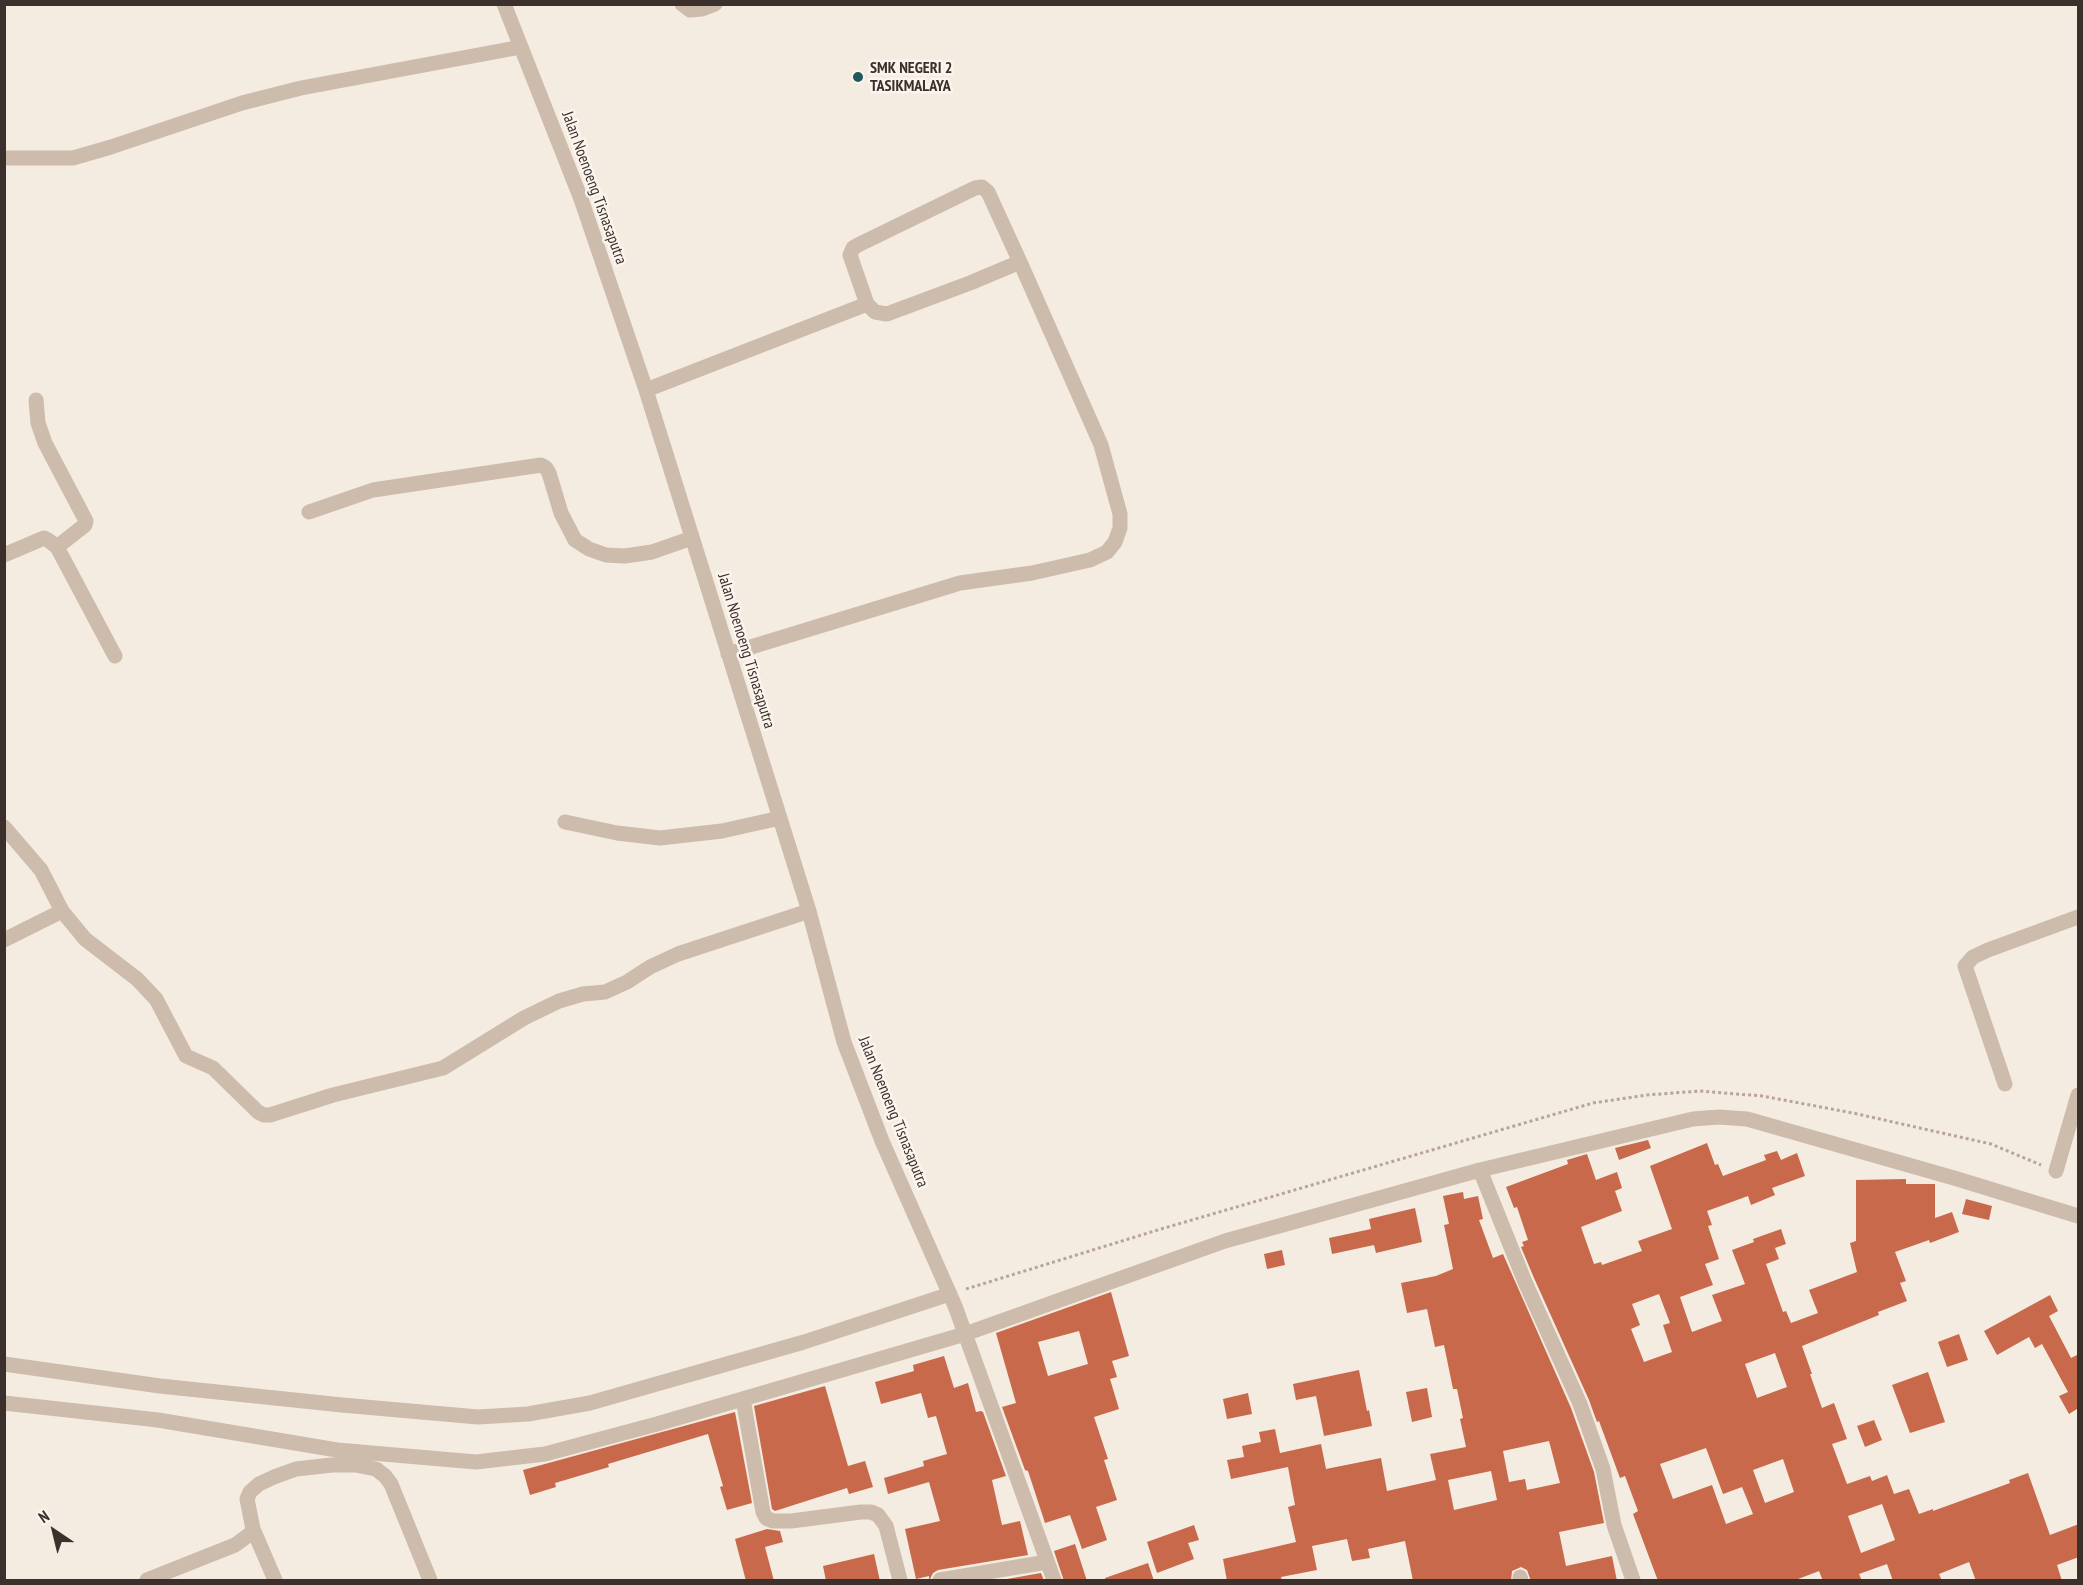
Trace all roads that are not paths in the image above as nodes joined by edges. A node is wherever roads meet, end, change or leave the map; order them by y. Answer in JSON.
{"nodes":[{"id":1,"x":504,"y":4,"type":"edge"},
{"id":2,"x":682,"y":4,"type":"edge"},
{"id":3,"x":715,"y":4,"type":"edge"},
{"id":4,"x":521,"y":47,"type":"junction"},
{"id":5,"x":4,"y":158,"type":"edge"},
{"id":6,"x":1020,"y":262,"type":"junction"},
{"id":7,"x":867,"y":304,"type":"junction"},
{"id":8,"x":646,"y":390,"type":"junction"},
{"id":9,"x":36,"y":400,"type":"dead end"},
{"id":10,"x":309,"y":512,"type":"dead end"},
{"id":11,"x":692,"y":538,"type":"junction"},
{"id":12,"x":57,"y":547,"type":"junction"},
{"id":13,"x":4,"y":555,"type":"edge"},
{"id":14,"x":728,"y":654,"type":"junction"},
{"id":15,"x":115,"y":656,"type":"dead end"},
{"id":16,"x":780,"y":818,"type":"junction"},
{"id":17,"x":565,"y":822,"type":"dead end"},
{"id":18,"x":4,"y":827,"type":"edge"},
{"id":19,"x":62,"y":911,"type":"junction"},
{"id":20,"x":809,"y":911,"type":"junction"},
{"id":21,"x":2079,"y":917,"type":"edge"},
{"id":22,"x":4,"y":940,"type":"edge"},
{"id":23,"x":2005,"y":1084,"type":"dead end"},
{"id":24,"x":2079,"y":1095,"type":"edge"},
{"id":25,"x":1480,"y":1170,"type":"junction"},
{"id":26,"x":2056,"y":1171,"type":"dead end"},
{"id":27,"x":2079,"y":1216,"type":"edge"},
{"id":28,"x":952,"y":1300,"type":"junction"},
{"id":29,"x":963,"y":1329,"type":"junction"},
{"id":30,"x":4,"y":1364,"type":"edge"},
{"id":31,"x":743,"y":1399,"type":"junction"},
{"id":32,"x":4,"y":1402,"type":"edge"},
{"id":33,"x":253,"y":1529,"type":"junction"},
{"id":34,"x":1047,"y":1562,"type":"junction"},
{"id":35,"x":147,"y":1581,"type":"edge"},
{"id":36,"x":274,"y":1581,"type":"edge"},
{"id":37,"x":430,"y":1581,"type":"edge"},
{"id":38,"x":900,"y":1581,"type":"edge"},
{"id":39,"x":940,"y":1581,"type":"edge"},
{"id":40,"x":1054,"y":1581,"type":"edge"},
{"id":41,"x":1633,"y":1581,"type":"edge"}],
"edges":[{"from":1,"to":4,"type":"street","name":"Jalan Noenoeng Tisnasaputra"},
{"from":2,"to":3,"type":"street"},
{"from":4,"to":5,"type":"street"},
{"from":4,"to":8,"type":"street","name":"Jalan Noenoeng Tisnasaputra"},
{"from":6,"to":7,"type":"street"},
{"from":6,"to":7,"type":"street"},
{"from":6,"to":14,"type":"street"},
{"from":7,"to":8,"type":"street"},
{"from":8,"to":11,"type":"street","name":"Jalan Noenoeng Tisnasaputra"},
{"from":9,"to":12,"type":"street"},
{"from":10,"to":11,"type":"street"},
{"from":11,"to":14,"type":"street","name":"Jalan Noenoeng Tisnasaputra"},
{"from":12,"to":13,"type":"street"},
{"from":12,"to":15,"type":"street"},
{"from":14,"to":16,"type":"street","name":"Jalan Noenoeng Tisnasaputra"},
{"from":16,"to":17,"type":"street"},
{"from":16,"to":20,"type":"street","name":"Jalan Noenoeng Tisnasaputra"},
{"from":18,"to":19,"type":"street"},
{"from":19,"to":20,"type":"street"},
{"from":19,"to":22,"type":"street"},
{"from":20,"to":28,"type":"street","name":"Jalan Noenoeng Tisnasaputra"},
{"from":21,"to":23,"type":"street"},
{"from":24,"to":26,"type":"street"},
{"from":25,"to":27,"type":"street"},
{"from":25,"to":29,"type":"street"},
{"from":25,"to":41,"type":"street"},
{"from":28,"to":29,"type":"street","name":"Jalan Noenoeng Tisnasaputra"},
{"from":28,"to":30,"type":"street"},
{"from":29,"to":31,"type":"street"},
{"from":29,"to":34,"type":"street","name":"Jalan Noenoeng Tisnasaputra"},
{"from":31,"to":32,"type":"street"},
{"from":31,"to":38,"type":"street"},
{"from":33,"to":35,"type":"street"},
{"from":33,"to":36,"type":"street"},
{"from":33,"to":37,"type":"street"},
{"from":34,"to":39,"type":"street"},
{"from":34,"to":40,"type":"street","name":"Jalan Noenoeng Tisnasaputra"}]}
